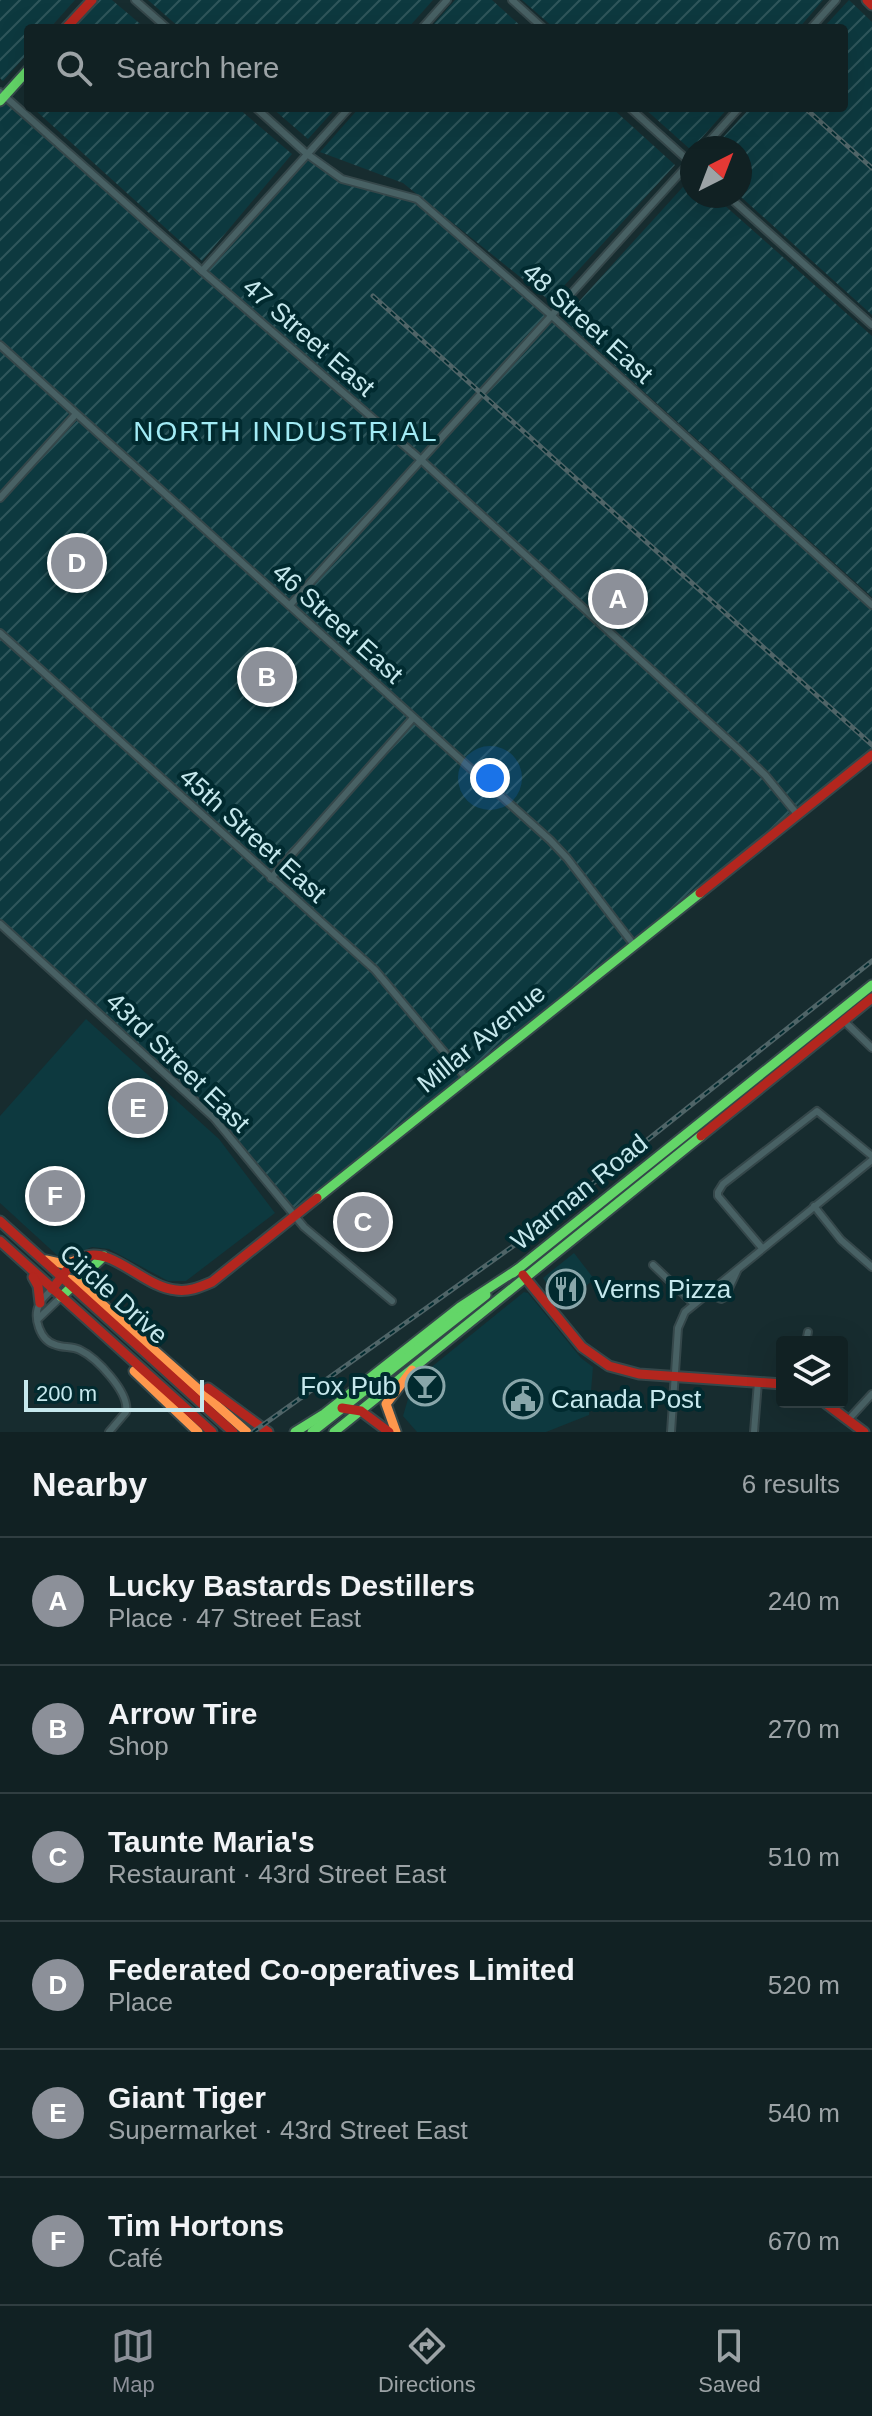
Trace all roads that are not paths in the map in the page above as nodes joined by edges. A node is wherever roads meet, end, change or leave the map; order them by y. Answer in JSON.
{"nodes":[{"id":1,"x":92,"y":0,"type":"edge"},
{"id":2,"x":135,"y":0,"type":"edge"},
{"id":3,"x":447,"y":0,"type":"edge"},
{"id":4,"x":512,"y":0,"type":"edge"},
{"id":5,"x":836,"y":0,"type":"edge"},
{"id":6,"x":867,"y":0,"type":"edge"},
{"id":7,"x":872,"y":5,"type":"edge"},
{"id":8,"x":70,"y":24,"type":"edge"},
{"id":9,"x":162,"y":24,"type":"edge"},
{"id":10,"x":426,"y":24,"type":"edge"},
{"id":11,"x":539,"y":24,"type":"edge"},
{"id":12,"x":815,"y":24,"type":"edge"},
{"id":13,"x":24,"y":74,"type":"edge"},
{"id":14,"x":2,"y":96,"type":"edge"},
{"id":15,"x":260,"y":112,"type":"edge"},
{"id":16,"x":345,"y":112,"type":"edge"},
{"id":17,"x":635,"y":112,"type":"edge"},
{"id":18,"x":735,"y":112,"type":"edge"},
{"id":19,"x":714,"y":136,"type":"edge"},
{"id":20,"x":680,"y":152,"type":"edge"},
{"id":21,"x":307,"y":154,"type":"junction"},
{"id":22,"x":680,"y":174,"type":"edge"},
{"id":23,"x":741,"y":208,"type":"edge"},
{"id":24,"x":202,"y":271,"type":"junction"},
{"id":25,"x":552,"y":316,"type":"junction"},
{"id":26,"x":872,"y":325,"type":"edge"},
{"id":27,"x":0,"y":345,"type":"edge"},
{"id":28,"x":76,"y":414,"type":"junction"},
{"id":29,"x":420,"y":459,"type":"junction"},
{"id":30,"x":1,"y":494,"type":"edge"},
{"id":31,"x":290,"y":605,"type":"junction"},
{"id":32,"x":872,"y":605,"type":"edge"},
{"id":33,"x":0,"y":633,"type":"edge"},
{"id":34,"x":413,"y":718,"type":"junction"},
{"id":35,"x":872,"y":755,"type":"edge"},
{"id":36,"x":797,"y":814,"type":"junction"},
{"id":37,"x":271,"y":878,"type":"junction"},
{"id":38,"x":0,"y":924,"type":"edge"},
{"id":39,"x":634,"y":945,"type":"junction"},
{"id":40,"x":872,"y":985,"type":"edge"},
{"id":41,"x":872,"y":996,"type":"edge"},
{"id":42,"x":844,"y":1021,"type":"junction"},
{"id":43,"x":872,"y":1048,"type":"edge"},
{"id":44,"x":466,"y":1078,"type":"junction"},
{"id":45,"x":872,"y":1158,"type":"edge"},
{"id":46,"x":814,"y":1206,"type":"junction"},
{"id":47,"x":294,"y":1215,"type":"junction"},
{"id":48,"x":0,"y":1221,"type":"edge"},
{"id":49,"x":0,"y":1241,"type":"edge"},
{"id":50,"x":762,"y":1248,"type":"junction"},
{"id":51,"x":104,"y":1256,"type":"junction"},
{"id":52,"x":18,"y":1257,"type":"junction"},
{"id":53,"x":80,"y":1259,"type":"junction"},
{"id":54,"x":43,"y":1260,"type":"junction"},
{"id":55,"x":653,"y":1265,"type":"dead end"},
{"id":56,"x":740,"y":1266,"type":"junction"},
{"id":57,"x":872,"y":1267,"type":"edge"},
{"id":58,"x":89,"y":1268,"type":"junction"},
{"id":59,"x":518,"y":1269,"type":"junction"},
{"id":60,"x":63,"y":1277,"type":"junction"},
{"id":61,"x":525,"y":1278,"type":"junction"},
{"id":62,"x":74,"y":1284,"type":"junction"},
{"id":63,"x":52,"y":1289,"type":"junction"},
{"id":64,"x":707,"y":1293,"type":"junction"},
{"id":65,"x":92,"y":1295,"type":"junction"},
{"id":66,"x":61,"y":1297,"type":"junction"},
{"id":67,"x":392,"y":1301,"type":"dead end"},
{"id":68,"x":40,"y":1303,"type":"junction"},
{"id":69,"x":694,"y":1304,"type":"junction"},
{"id":70,"x":38,"y":1319,"type":"junction"},
{"id":71,"x":96,"y":1329,"type":"junction"},
{"id":72,"x":808,"y":1332,"type":"dead end"},
{"id":73,"x":807,"y":1336,"type":"edge"},
{"id":74,"x":140,"y":1338,"type":"junction"},
{"id":75,"x":412,"y":1370,"type":"junction"},
{"id":76,"x":675,"y":1375,"type":"junction"},
{"id":77,"x":758,"y":1382,"type":"junction"},
{"id":78,"x":776,"y":1384,"type":"edge"},
{"id":79,"x":872,"y":1394,"type":"edge"},
{"id":80,"x":342,"y":1408,"type":"junction"},
{"id":81,"x":832,"y":1408,"type":"edge"},
{"id":82,"x":361,"y":1411,"type":"junction"},
{"id":83,"x":848,"y":1420,"type":"junction"},
{"id":84,"x":236,"y":1428,"type":"edge"},
{"id":85,"x":109,"y":1432,"type":"edge"},
{"id":86,"x":198,"y":1432,"type":"edge"},
{"id":87,"x":212,"y":1432,"type":"edge"},
{"id":88,"x":248,"y":1432,"type":"edge"},
{"id":89,"x":268,"y":1432,"type":"edge"},
{"id":90,"x":295,"y":1432,"type":"edge"},
{"id":91,"x":312,"y":1432,"type":"edge"},
{"id":92,"x":334,"y":1432,"type":"edge"},
{"id":93,"x":389,"y":1432,"type":"edge"},
{"id":94,"x":396,"y":1432,"type":"edge"},
{"id":95,"x":671,"y":1432,"type":"edge"},
{"id":96,"x":754,"y":1432,"type":"edge"},
{"id":97,"x":864,"y":1432,"type":"edge"}],
"edges":[{"from":1,"to":8,"type":"main road"},
{"from":2,"to":9,"type":"street"},
{"from":3,"to":10,"type":"street"},
{"from":4,"to":11,"type":"street"},
{"from":5,"to":12,"type":"street"},
{"from":6,"to":7,"type":"main road"},
{"from":13,"to":14,"type":"main road"},
{"from":14,"to":24,"type":"street","name":"47 Street East"},
{"from":15,"to":21,"type":"street","name":"48 Street East"},
{"from":16,"to":21,"type":"street"},
{"from":17,"to":20,"type":"street"},
{"from":18,"to":19,"type":"street"},
{"from":21,"to":24,"type":"street"},
{"from":21,"to":25,"type":"street","name":"48 Street East"},
{"from":22,"to":25,"type":"street"},
{"from":23,"to":26,"type":"street"},
{"from":24,"to":29,"type":"street","name":"47 Street East"},
{"from":25,"to":29,"type":"street"},
{"from":25,"to":32,"type":"street","name":"48 Street East"},
{"from":27,"to":28,"type":"street","name":"46 Street East"},
{"from":28,"to":30,"type":"street"},
{"from":28,"to":31,"type":"street","name":"46 Street East"},
{"from":29,"to":31,"type":"street"},
{"from":29,"to":36,"type":"street","name":"47 Street East"},
{"from":31,"to":34,"type":"street","name":"46 Street East"},
{"from":33,"to":37,"type":"street","name":"45th Street East"},
{"from":34,"to":37,"type":"street"},
{"from":34,"to":39,"type":"street","name":"46 Street East"},
{"from":35,"to":36,"type":"main road","name":"Millar Avenue"},
{"from":36,"to":39,"type":"main road","name":"Millar Avenue"},
{"from":37,"to":44,"type":"street","name":"45th Street East"},
{"from":38,"to":47,"type":"street","name":"43rd Street East"},
{"from":39,"to":44,"type":"main road","name":"Millar Avenue"},
{"from":40,"to":59,"type":"main road","name":"Warman Road"},
{"from":41,"to":42,"type":"main road","name":"Warman Road"},
{"from":42,"to":43,"type":"street"},
{"from":42,"to":61,"type":"main road","name":"Warman Road"},
{"from":44,"to":47,"type":"main road","name":"Millar Avenue"},
{"from":45,"to":46,"type":"street"},
{"from":45,"to":50,"type":"street"},
{"from":46,"to":50,"type":"street"},
{"from":46,"to":57,"type":"street"},
{"from":47,"to":51,"type":"main road","name":"Millar Avenue"},
{"from":47,"to":67,"type":"street","name":"43rd Street East"},
{"from":48,"to":54,"type":"main road","name":"Circle Drive"},
{"from":49,"to":52,"type":"main road","name":"Circle Drive"},
{"from":50,"to":56,"type":"street"},
{"from":51,"to":53,"type":"main road"},
{"from":51,"to":58,"type":"main road"},
{"from":52,"to":63,"type":"main road","name":"Circle Drive"},
{"from":52,"to":68,"type":"main road"},
{"from":53,"to":54,"type":"main road"},
{"from":53,"to":60,"type":"main road"},
{"from":54,"to":60,"type":"main road","name":"Circle Drive"},
{"from":55,"to":69,"type":"street"},
{"from":56,"to":64,"type":"street"},
{"from":56,"to":64,"type":"street"},
{"from":58,"to":62,"type":"main road"},
{"from":58,"to":65,"type":"main road"},
{"from":59,"to":61,"type":"main road"},
{"from":59,"to":80,"type":"main road","name":"Warman Road"},
{"from":59,"to":90,"type":"main road"},
{"from":60,"to":62,"type":"main road"},
{"from":60,"to":63,"type":"main road"},
{"from":61,"to":75,"type":"main road","name":"Warman Road"},
{"from":61,"to":76,"type":"main road"},
{"from":62,"to":65,"type":"main road"},
{"from":62,"to":66,"type":"main road"},
{"from":62,"to":84,"type":"main road","name":"Circle Drive"},
{"from":63,"to":66,"type":"main road","name":"Circle Drive"},
{"from":63,"to":68,"type":"street"},
{"from":64,"to":69,"type":"street"},
{"from":65,"to":74,"type":"main road"},
{"from":66,"to":70,"type":"street"},
{"from":66,"to":71,"type":"main road","name":"Circle Drive"},
{"from":68,"to":70,"type":"street"},
{"from":69,"to":76,"type":"street"},
{"from":70,"to":85,"type":"street"},
{"from":71,"to":86,"type":"main road"},
{"from":71,"to":87,"type":"main road","name":"Circle Drive"},
{"from":72,"to":73,"type":"street"},
{"from":74,"to":84,"type":"main road"},
{"from":74,"to":89,"type":"main road"},
{"from":75,"to":82,"type":"main road","name":"Warman Road"},
{"from":75,"to":94,"type":"main road"},
{"from":76,"to":77,"type":"main road"},
{"from":76,"to":95,"type":"street"},
{"from":77,"to":78,"type":"main road"},
{"from":77,"to":96,"type":"street"},
{"from":79,"to":83,"type":"street"},
{"from":80,"to":82,"type":"main road"},
{"from":80,"to":91,"type":"main road","name":"Warman Road"},
{"from":81,"to":83,"type":"main road"},
{"from":82,"to":92,"type":"main road","name":"Warman Road"},
{"from":82,"to":93,"type":"main road"},
{"from":83,"to":97,"type":"main road"},
{"from":84,"to":88,"type":"main road"}]}
